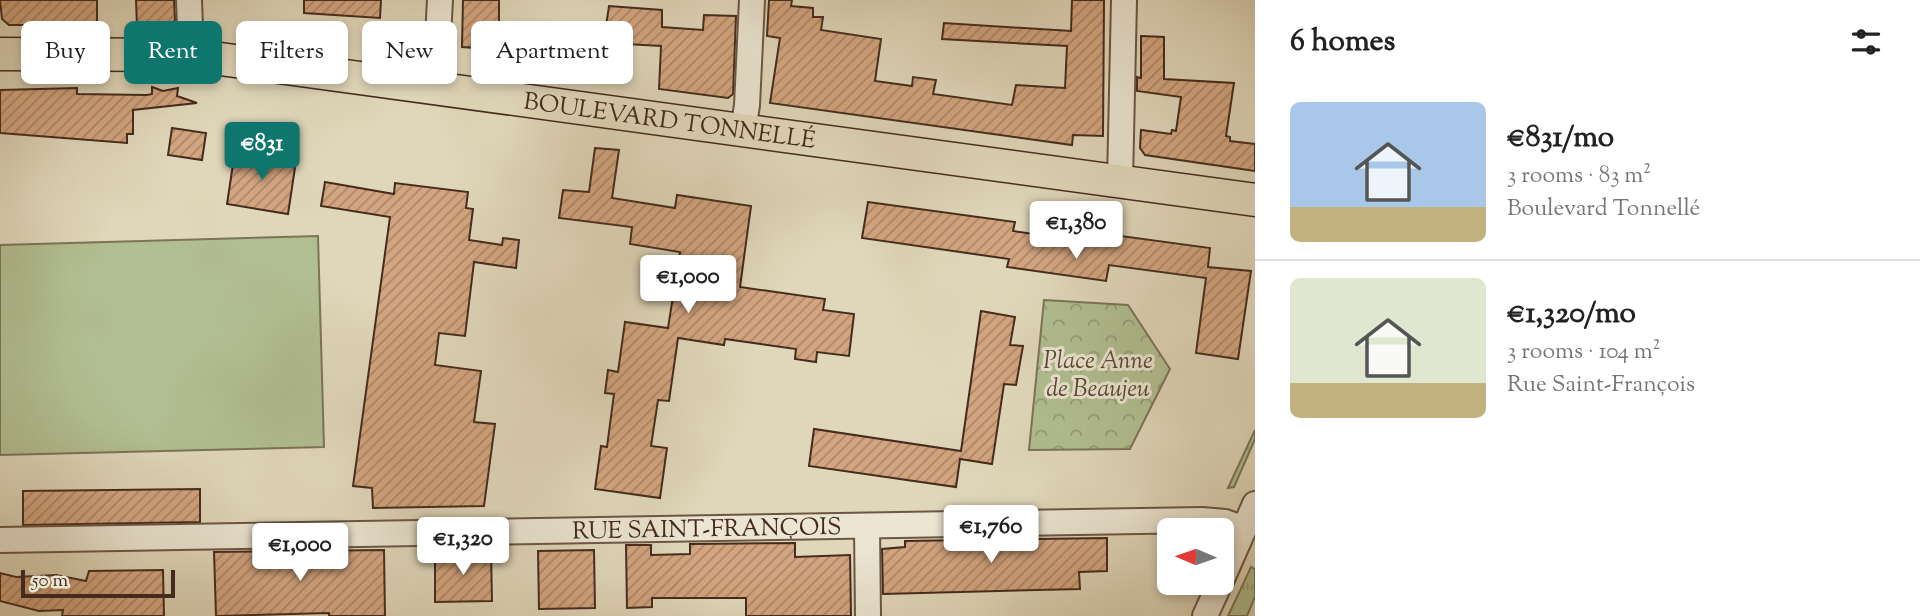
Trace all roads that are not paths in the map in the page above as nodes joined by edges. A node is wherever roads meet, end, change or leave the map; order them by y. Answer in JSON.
{"nodes":[{"id":1,"x":189,"y":0,"type":"edge"},
{"id":2,"x":440,"y":0,"type":"edge"},
{"id":3,"x":752,"y":0,"type":"edge"},
{"id":4,"x":1124,"y":0,"type":"edge"},
{"id":5,"x":190,"y":21,"type":"edge"},
{"id":6,"x":0,"y":54,"type":"edge"},
{"id":7,"x":124,"y":55,"type":"edge"},
{"id":8,"x":222,"y":59,"type":"edge"},
{"id":9,"x":435,"y":89,"type":"junction"},
{"id":10,"x":743,"y":131,"type":"junction"},
{"id":11,"x":1120,"y":181,"type":"junction"},
{"id":12,"x":1255,"y":200,"type":"edge"},
{"id":13,"x":1255,"y":504,"type":"edge"},
{"id":14,"x":867,"y":527,"type":"junction"},
{"id":15,"x":1244,"y":529,"type":"junction"},
{"id":16,"x":0,"y":540,"type":"edge"},
{"id":17,"x":1234,"y":552,"type":"edge"},
{"id":18,"x":1215,"y":595,"type":"edge"},
{"id":19,"x":868,"y":616,"type":"edge"},
{"id":20,"x":1205,"y":616,"type":"edge"}],
"edges":[{"from":1,"to":5,"type":"street"},
{"from":2,"to":9,"type":"street"},
{"from":3,"to":10,"type":"street"},
{"from":4,"to":11,"type":"street"},
{"from":6,"to":7,"type":"main road","name":"BOULEVARD TONNELLÉ"},
{"from":8,"to":9,"type":"main road","name":"BOULEVARD TONNELLÉ"},
{"from":9,"to":10,"type":"main road","name":"BOULEVARD TONNELLÉ"},
{"from":10,"to":11,"type":"main road","name":"BOULEVARD TONNELLÉ"},
{"from":11,"to":12,"type":"main road","name":"BOULEVARD TONNELLÉ"},
{"from":13,"to":15,"type":"street"},
{"from":14,"to":15,"type":"street","name":"RUE SAINT-FRANÇOIS"},
{"from":14,"to":16,"type":"street","name":"RUE SAINT-FRANÇOIS"},
{"from":14,"to":19,"type":"street"},
{"from":15,"to":17,"type":"street"},
{"from":18,"to":20,"type":"street"}]}
